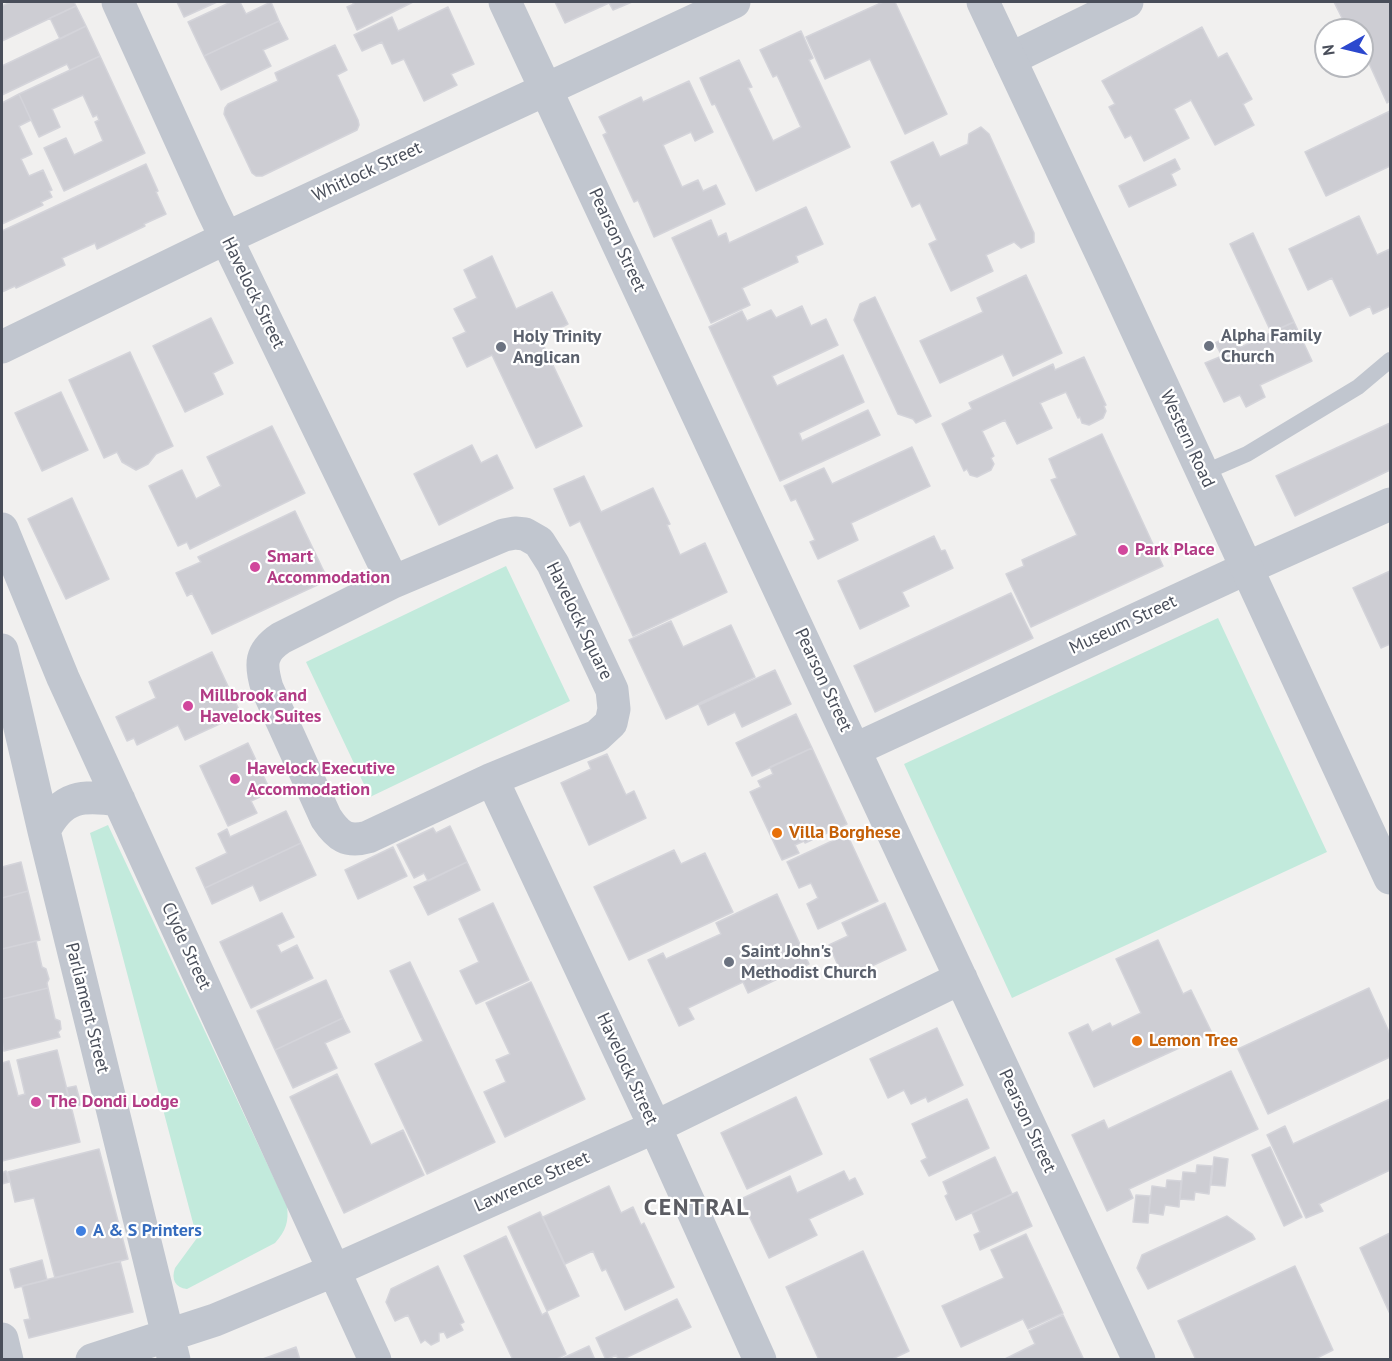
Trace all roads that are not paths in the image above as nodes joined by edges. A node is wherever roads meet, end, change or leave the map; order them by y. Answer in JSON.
{"nodes":[{"id":1,"x":118,"y":2,"type":"edge"},
{"id":2,"x":505,"y":2,"type":"edge"},
{"id":3,"x":734,"y":2,"type":"edge"},
{"id":4,"x":983,"y":2,"type":"edge"},
{"id":5,"x":1127,"y":2,"type":"edge"},
{"id":6,"x":1010,"y":59,"type":"junction"},
{"id":7,"x":546,"y":89,"type":"junction"},
{"id":8,"x":226,"y":237,"type":"junction"},
{"id":9,"x":2,"y":347,"type":"edge"},
{"id":10,"x":1390,"y":360,"type":"edge"},
{"id":11,"x":1203,"y":473,"type":"junction"},
{"id":12,"x":1390,"y":504,"type":"edge"},
{"id":13,"x":2,"y":529,"type":"edge"},
{"id":14,"x":1247,"y":568,"type":"junction"},
{"id":15,"x":393,"y":582,"type":"junction"},
{"id":16,"x":2,"y":650,"type":"edge"},
{"id":17,"x":856,"y":749,"type":"junction"},
{"id":18,"x":492,"y":780,"type":"junction"},
{"id":19,"x":119,"y":801,"type":"junction"},
{"id":20,"x":44,"y":831,"type":"junction"},
{"id":21,"x":1390,"y":878,"type":"edge"},
{"id":22,"x":961,"y":978,"type":"junction"},
{"id":23,"x":655,"y":1127,"type":"junction"},
{"id":24,"x":335,"y":1270,"type":"junction"},
{"id":25,"x":2,"y":1339,"type":"edge"},
{"id":26,"x":171,"y":1348,"type":"edge"},
{"id":27,"x":7,"y":1359,"type":"edge"},
{"id":28,"x":92,"y":1359,"type":"edge"},
{"id":29,"x":375,"y":1359,"type":"edge"},
{"id":30,"x":760,"y":1359,"type":"edge"},
{"id":31,"x":1139,"y":1359,"type":"edge"}],
"edges":[{"from":1,"to":8,"type":"street","name":"Havelock Street"},
{"from":2,"to":7,"type":"street","name":"Pearson Street"},
{"from":3,"to":7,"type":"street","name":"Whitlock Street"},
{"from":4,"to":6,"type":"street","name":"Western Road"},
{"from":5,"to":6,"type":"street"},
{"from":6,"to":11,"type":"street","name":"Western Road"},
{"from":7,"to":8,"type":"street","name":"Whitlock Street"},
{"from":7,"to":17,"type":"street","name":"Pearson Street"},
{"from":8,"to":9,"type":"street","name":"Whitlock Street"},
{"from":8,"to":15,"type":"street","name":"Havelock Street"},
{"from":10,"to":11,"type":"lane"},
{"from":11,"to":14,"type":"street","name":"Western Road"},
{"from":12,"to":14,"type":"street","name":"Museum Street"},
{"from":13,"to":19,"type":"street","name":"Clyde Street"},
{"from":14,"to":17,"type":"street","name":"Museum Street"},
{"from":14,"to":21,"type":"street","name":"Western Road"},
{"from":15,"to":18,"type":"street","name":"Havelock Square"},
{"from":15,"to":18,"type":"street","name":"Havelock Square"},
{"from":16,"to":20,"type":"street","name":"Parliament Street"},
{"from":17,"to":22,"type":"street","name":"Pearson Street"},
{"from":18,"to":23,"type":"street","name":"Havelock Street"},
{"from":19,"to":20,"type":"street"},
{"from":19,"to":24,"type":"street","name":"Clyde Street"},
{"from":20,"to":26,"type":"street","name":"Parliament Street"},
{"from":22,"to":23,"type":"street","name":"Lawrence Street"},
{"from":22,"to":31,"type":"street","name":"Pearson Street"},
{"from":23,"to":24,"type":"street","name":"Lawrence Street"},
{"from":23,"to":30,"type":"street","name":"Havelock Street"},
{"from":24,"to":26,"type":"street","name":"Lawrence Street"},
{"from":24,"to":29,"type":"street","name":"Clyde Street"},
{"from":25,"to":27,"type":"street"},
{"from":26,"to":28,"type":"street","name":"Lawrence Street"}]}
